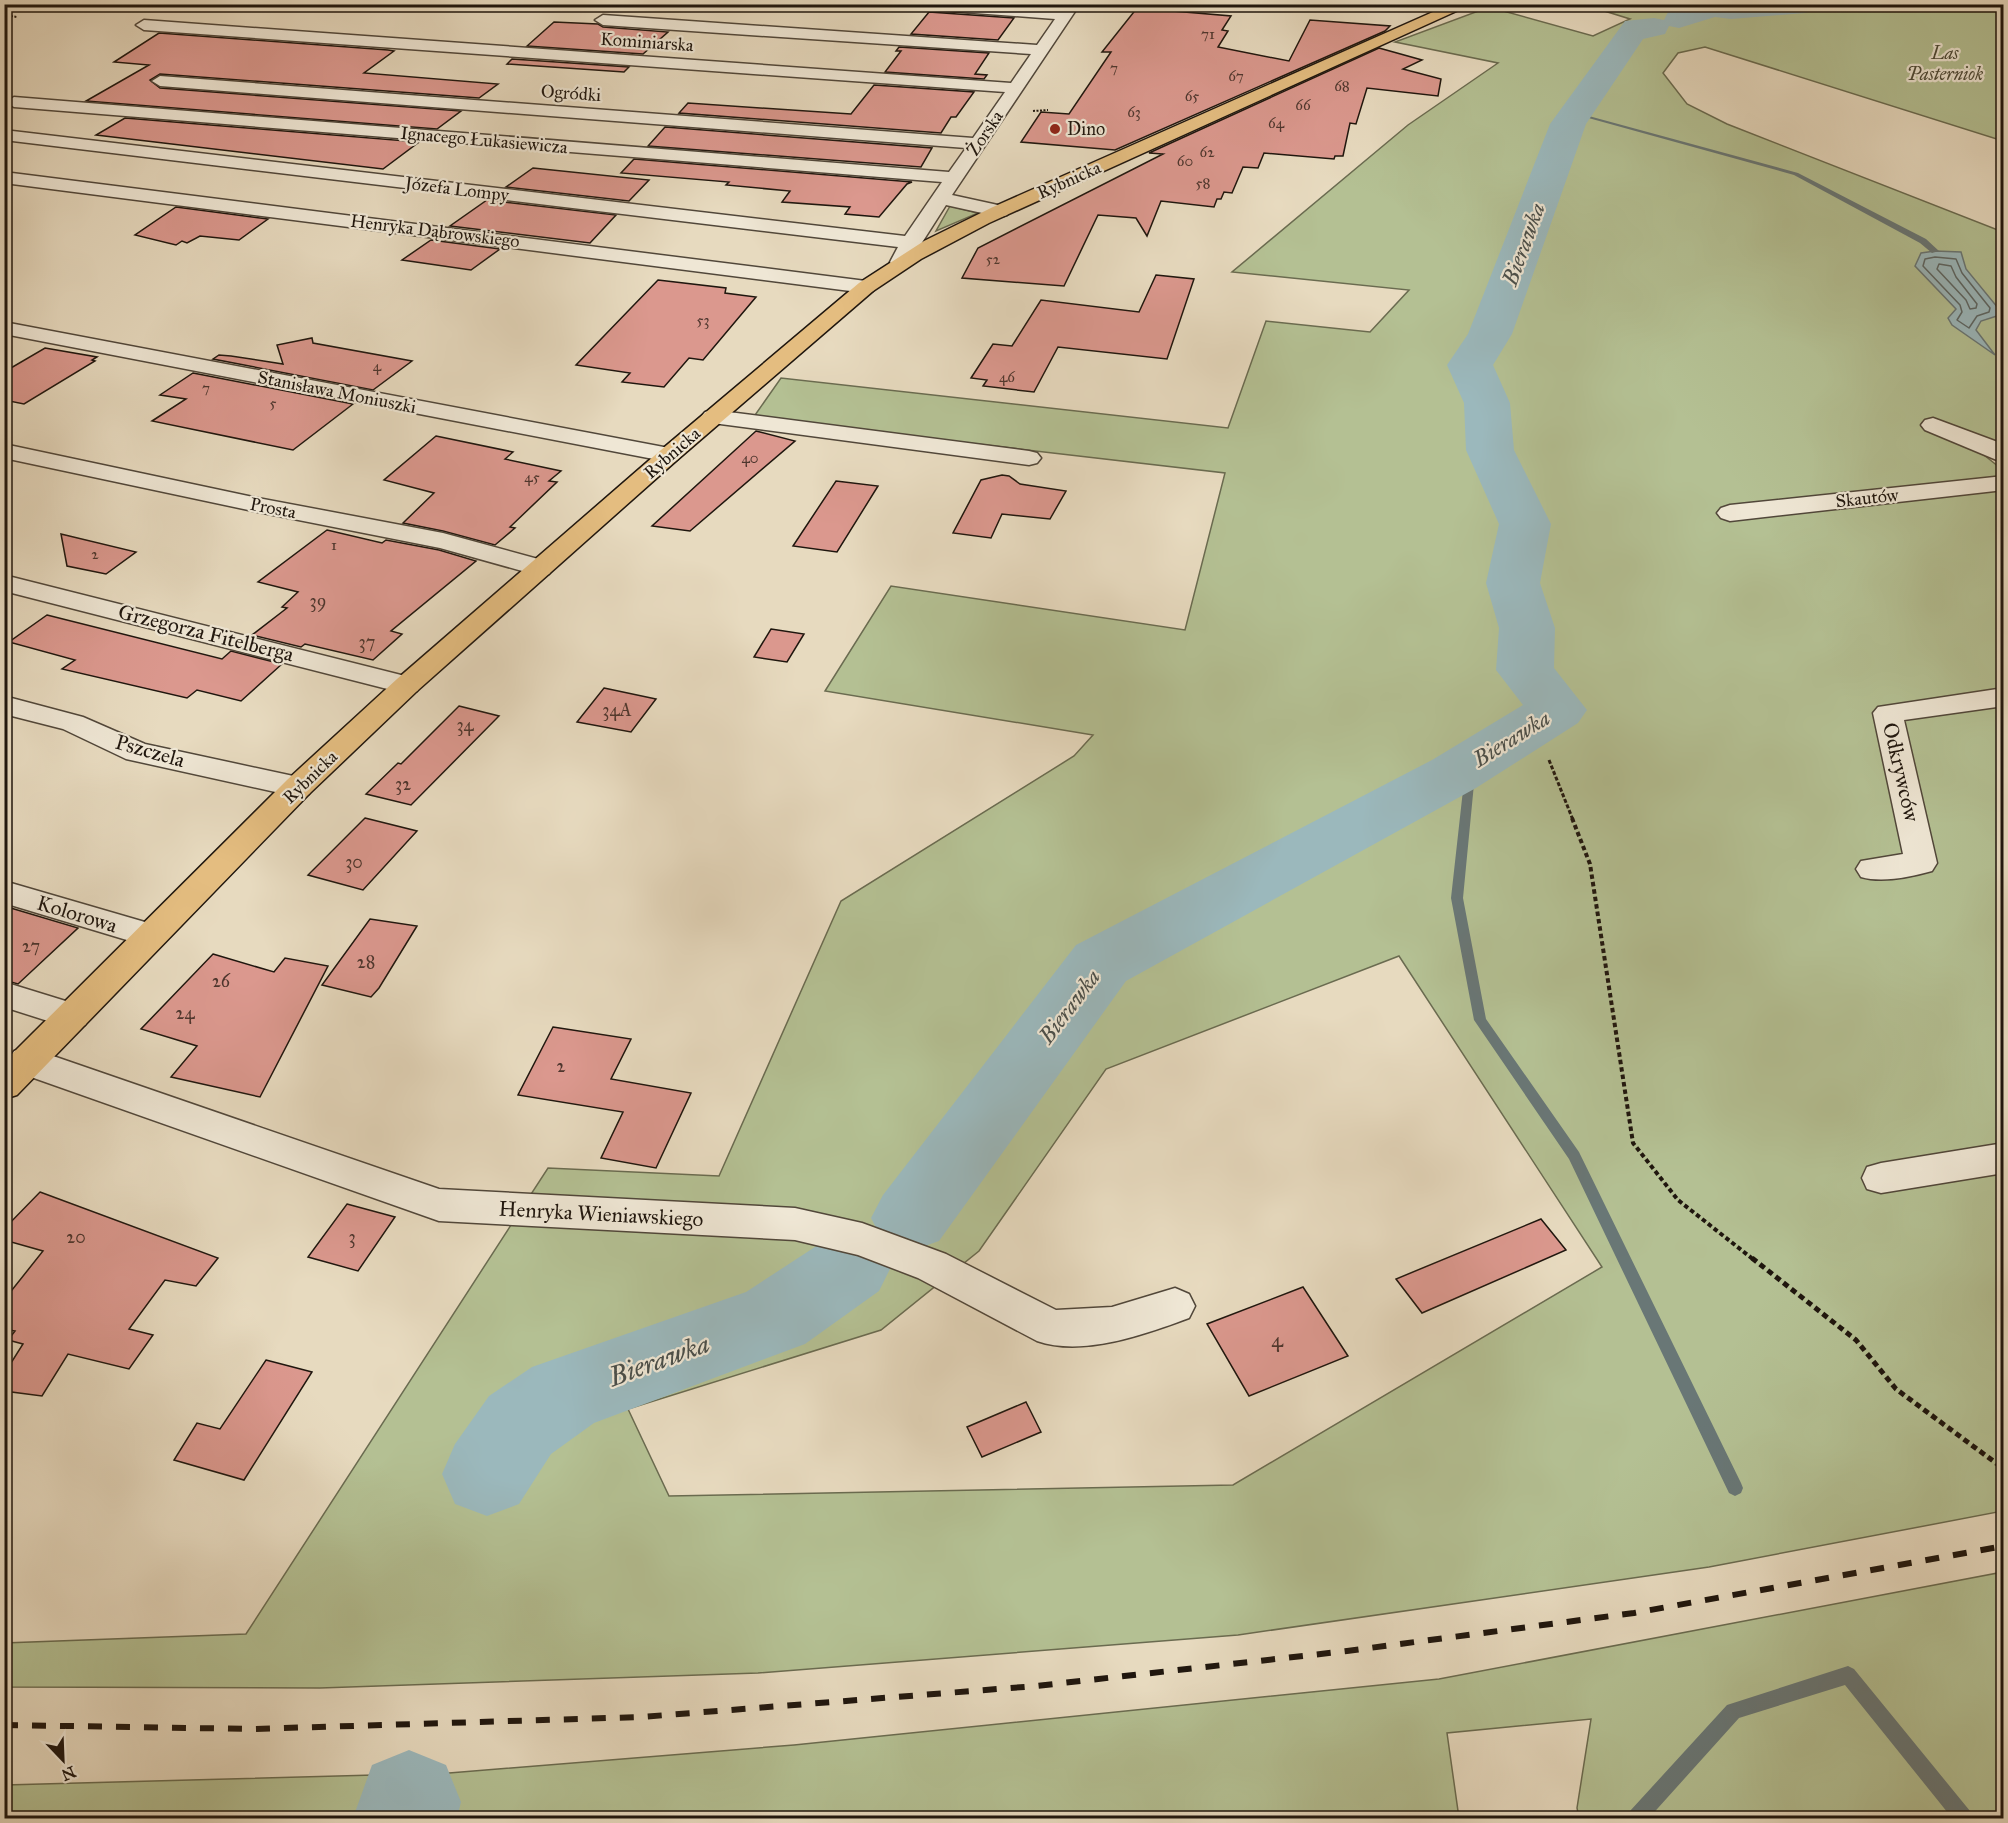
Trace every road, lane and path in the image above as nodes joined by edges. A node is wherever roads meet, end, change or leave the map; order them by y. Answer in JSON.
{"nodes":[{"id":1,"x":907,"y":4,"type":"edge"},
{"id":2,"x":1465,"y":4,"type":"edge"},
{"id":3,"x":1070,"y":10,"type":"edge"},
{"id":4,"x":4,"y":15,"type":"edge"},
{"id":5,"x":17,"y":17,"type":"dead end"},
{"id":6,"x":603,"y":20,"type":"dead end"},
{"id":7,"x":144,"y":25,"type":"dead end"},
{"id":8,"x":1035,"y":31,"type":"dead end"},
{"id":9,"x":1055,"y":32,"type":"junction"},
{"id":10,"x":1043,"y":50,"type":"junction"},
{"id":11,"x":1009,"y":68,"type":"dead end"},
{"id":12,"x":1030,"y":69,"type":"junction"},
{"id":13,"x":160,"y":81,"type":"dead end"},
{"id":14,"x":1016,"y":88,"type":"junction"},
{"id":15,"x":14,"y":102,"type":"dead end"},
{"id":16,"x":4,"y":135,"type":"edge"},
{"id":17,"x":978,"y":144,"type":"junction"},
{"id":18,"x":4,"y":177,"type":"edge"},
{"id":19,"x":955,"y":178,"type":"junction"},
{"id":20,"x":941,"y":198,"type":"junction"},
{"id":21,"x":1000,"y":211,"type":"junction"},
{"id":22,"x":905,"y":253,"type":"junction"},
{"id":23,"x":866,"y":287,"type":"junction"},
{"id":24,"x":4,"y":328,"type":"edge"},
{"id":25,"x":713,"y":417,"type":"junction"},
{"id":26,"x":1933,"y":424,"type":"dead end"},
{"id":27,"x":4,"y":451,"type":"edge"},
{"id":28,"x":1999,"y":452,"type":"edge"},
{"id":29,"x":669,"y":455,"type":"junction"},
{"id":30,"x":1029,"y":458,"type":"dead end"},
{"id":31,"x":2004,"y":483,"type":"edge"},
{"id":32,"x":1730,"y":513,"type":"dead end"},
{"id":33,"x":540,"y":568,"type":"junction"},
{"id":34,"x":4,"y":583,"type":"edge"},
{"id":35,"x":407,"y":685,"type":"junction"},
{"id":36,"x":2004,"y":697,"type":"edge"},
{"id":37,"x":4,"y":705,"type":"edge"},
{"id":38,"x":1550,"y":760,"type":"dead end"},
{"id":39,"x":298,"y":787,"type":"junction"},
{"id":40,"x":1872,"y":869,"type":"dead end"},
{"id":41,"x":4,"y":892,"type":"edge"},
{"id":42,"x":150,"y":935,"type":"junction"},
{"id":43,"x":4,"y":994,"type":"edge"},
{"id":44,"x":73,"y":1016,"type":"junction"},
{"id":45,"x":16,"y":1073,"type":"edge"},
{"id":46,"x":2004,"y":1158,"type":"edge"},
{"id":47,"x":1881,"y":1178,"type":"dead end"},
{"id":48,"x":1175,"y":1306,"type":"dead end"},
{"id":49,"x":2004,"y":1469,"type":"edge"}],
"edges":[{"from":1,"to":3,"type":"street"},
{"from":2,"to":21,"type":"main road","name":"Rybnicka"},
{"from":3,"to":9,"type":"street","name":"Żorska"},
{"from":4,"to":5,"type":"path"},
{"from":6,"to":10,"type":"street"},
{"from":7,"to":14,"type":"street","name":"Kominiarska"},
{"from":8,"to":9,"type":"street"},
{"from":9,"to":10,"type":"street","name":"Żorska"},
{"from":10,"to":12,"type":"street","name":"Żorska"},
{"from":11,"to":12,"type":"street"},
{"from":12,"to":14,"type":"street","name":"Żorska"},
{"from":13,"to":17,"type":"street","name":"Ogródki"},
{"from":14,"to":17,"type":"street","name":"Żorska"},
{"from":15,"to":19,"type":"street","name":"Ignacego Łukasiewicza"},
{"from":16,"to":22,"type":"street","name":"Józefa Lompy"},
{"from":17,"to":19,"type":"street","name":"Żorska"},
{"from":18,"to":23,"type":"street","name":"Henryka Dąbrowskiego"},
{"from":19,"to":20,"type":"street","name":"Żorska"},
{"from":20,"to":21,"type":"street"},
{"from":20,"to":22,"type":"street","name":"Żorska"},
{"from":21,"to":22,"type":"main road","name":"Rybnicka"},
{"from":22,"to":23,"type":"main road","name":"Rybnicka"},
{"from":23,"to":25,"type":"main road","name":"Rybnicka"},
{"from":24,"to":29,"type":"street","name":"Stanisława Moniuszki"},
{"from":25,"to":29,"type":"main road","name":"Rybnicka"},
{"from":25,"to":30,"type":"street"},
{"from":26,"to":28,"type":"street"},
{"from":27,"to":33,"type":"street","name":"Prosta"},
{"from":29,"to":33,"type":"main road","name":"Rybnicka"},
{"from":31,"to":32,"type":"street","name":"Skautów"},
{"from":33,"to":35,"type":"main road","name":"Rybnicka"},
{"from":34,"to":35,"type":"street","name":"Grzegorza Fitelberga"},
{"from":35,"to":39,"type":"main road","name":"Rybnicka"},
{"from":36,"to":40,"type":"street","name":"Odkrywców"},
{"from":37,"to":39,"type":"street","name":"Pszczela"},
{"from":38,"to":49,"type":"path"},
{"from":39,"to":42,"type":"main road","name":"Rybnicka"},
{"from":41,"to":42,"type":"street","name":"Kolorowa"},
{"from":42,"to":44,"type":"main road","name":"Rybnicka"},
{"from":43,"to":44,"type":"street"},
{"from":44,"to":45,"type":"main road","name":"Rybnicka"},
{"from":45,"to":48,"type":"street","name":"Henryka Wieniawskiego"},
{"from":46,"to":47,"type":"street"}]}
